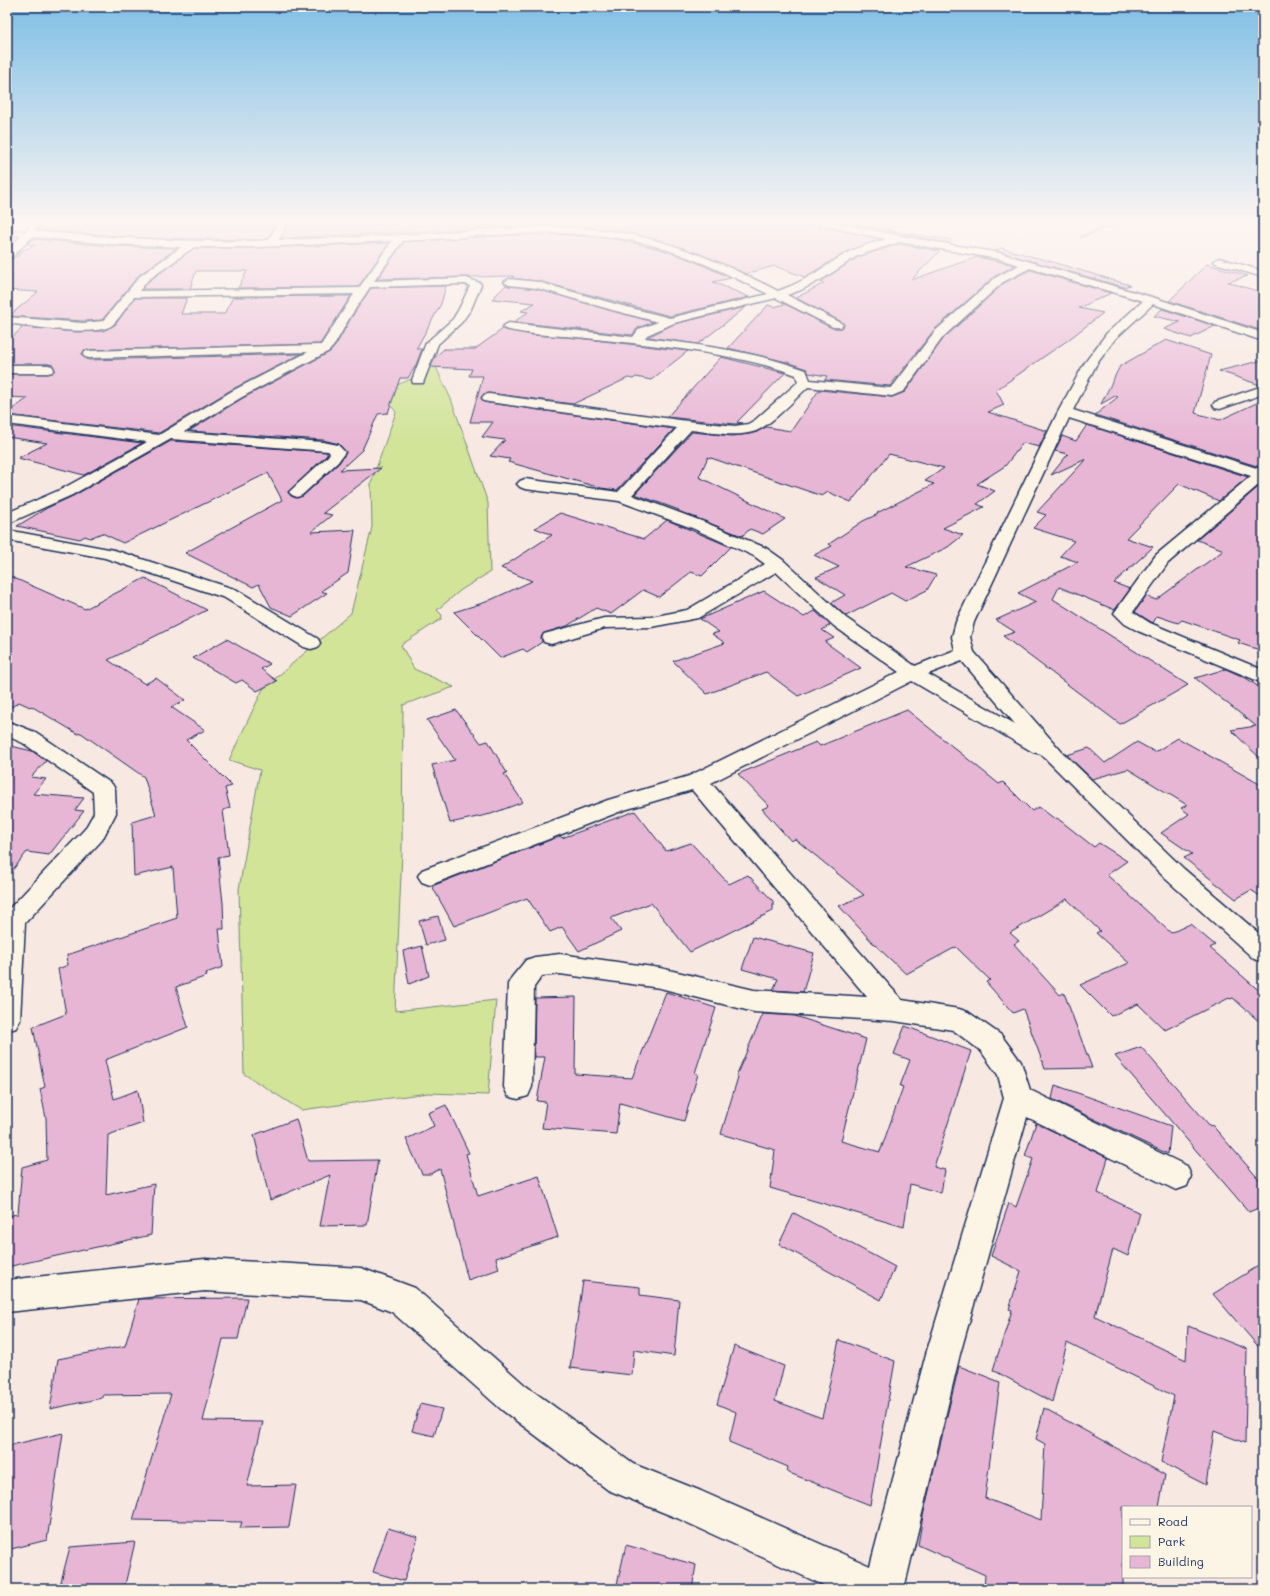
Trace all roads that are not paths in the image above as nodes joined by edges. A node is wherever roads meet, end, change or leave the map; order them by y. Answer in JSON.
{"nodes":[{"id":1,"x":132,"y":294,"type":"edge"},
{"id":2,"x":360,"y":294,"type":"edge"},
{"id":3,"x":472,"y":294,"type":"edge"},
{"id":4,"x":570,"y":294,"type":"edge"},
{"id":5,"x":983,"y":294,"type":"edge"},
{"id":6,"x":1132,"y":294,"type":"edge"},
{"id":7,"x":776,"y":295,"type":"joint"},
{"id":8,"x":1151,"y":300,"type":"junction"},
{"id":9,"x":7,"y":320,"type":"edge"},
{"id":10,"x":670,"y":321,"type":"junction"},
{"id":11,"x":837,"y":325,"type":"dead end"},
{"id":12,"x":509,"y":327,"type":"dead end"},
{"id":13,"x":1263,"y":337,"type":"edge"},
{"id":14,"x":637,"y":340,"type":"junction"},
{"id":15,"x":325,"y":348,"type":"junction"},
{"id":16,"x":89,"y":354,"type":"dead end"},
{"id":17,"x":7,"y":369,"type":"edge"},
{"id":18,"x":48,"y":369,"type":"dead end"},
{"id":19,"x":418,"y":380,"type":"dead end"},
{"id":20,"x":805,"y":383,"type":"junction"},
{"id":21,"x":1263,"y":390,"type":"edge"},
{"id":22,"x":489,"y":398,"type":"dead end"},
{"id":23,"x":1220,"y":405,"type":"dead end"},
{"id":24,"x":1066,"y":412,"type":"junction"},
{"id":25,"x":7,"y":420,"type":"edge"},
{"id":26,"x":688,"y":425,"type":"junction"},
{"id":27,"x":165,"y":437,"type":"junction"},
{"id":28,"x":1263,"y":474,"type":"edge"},
{"id":29,"x":525,"y":484,"type":"dead end"},
{"id":30,"x":296,"y":492,"type":"dead end"},
{"id":31,"x":622,"y":497,"type":"junction"},
{"id":32,"x":7,"y":519,"type":"edge"},
{"id":33,"x":7,"y":535,"type":"edge"},
{"id":34,"x":777,"y":564,"type":"junction"},
{"id":35,"x":551,"y":638,"type":"dead end"},
{"id":36,"x":312,"y":643,"type":"dead end"},
{"id":37,"x":965,"y":653,"type":"junction"},
{"id":38,"x":913,"y":673,"type":"junction"},
{"id":39,"x":1263,"y":677,"type":"edge"},
{"id":40,"x":7,"y":728,"type":"edge"},
{"id":41,"x":1055,"y":756,"type":"junction"},
{"id":42,"x":696,"y":781,"type":"junction"},
{"id":43,"x":430,"y":876,"type":"dead end"},
{"id":44,"x":10,"y":920,"type":"edge"},
{"id":45,"x":1263,"y":952,"type":"edge"},
{"id":46,"x":894,"y":1010,"type":"junction"},
{"id":47,"x":7,"y":1020,"type":"edge"},
{"id":48,"x":518,"y":1087,"type":"dead end"},
{"id":49,"x":1018,"y":1098,"type":"junction"},
{"id":50,"x":1176,"y":1176,"type":"dead end"},
{"id":51,"x":7,"y":1296,"type":"edge"},
{"id":52,"x":876,"y":1589,"type":"edge"},
{"id":53,"x":884,"y":1589,"type":"edge"}],
"edges":[{"from":1,"to":9,"type":"street"},
{"from":2,"to":15,"type":"street"},
{"from":3,"to":19,"type":"street"},
{"from":4,"to":10,"type":"street"},
{"from":5,"to":20,"type":"street"},
{"from":6,"to":8,"type":"street"},
{"from":7,"to":10,"type":"street"},
{"from":7,"to":11,"type":"street"},
{"from":8,"to":13,"type":"street"},
{"from":8,"to":24,"type":"street"},
{"from":10,"to":14,"type":"street"},
{"from":12,"to":14,"type":"street"},
{"from":14,"to":20,"type":"street"},
{"from":15,"to":16,"type":"street"},
{"from":15,"to":27,"type":"street"},
{"from":17,"to":18,"type":"street"},
{"from":20,"to":26,"type":"street"},
{"from":21,"to":23,"type":"street"},
{"from":22,"to":26,"type":"street"},
{"from":24,"to":28,"type":"street"},
{"from":24,"to":37,"type":"street"},
{"from":25,"to":27,"type":"street"},
{"from":26,"to":31,"type":"street"},
{"from":27,"to":30,"type":"street"},
{"from":27,"to":32,"type":"street"},
{"from":28,"to":39,"type":"street"},
{"from":29,"to":31,"type":"street"},
{"from":31,"to":34,"type":"street"},
{"from":33,"to":36,"type":"street"},
{"from":34,"to":35,"type":"street"},
{"from":34,"to":38,"type":"street"},
{"from":37,"to":38,"type":"street"},
{"from":37,"to":41,"type":"street"},
{"from":38,"to":41,"type":"street"},
{"from":38,"to":42,"type":"street"},
{"from":40,"to":44,"type":"street"},
{"from":41,"to":45,"type":"street"},
{"from":42,"to":43,"type":"street"},
{"from":42,"to":46,"type":"street"},
{"from":44,"to":47,"type":"street"},
{"from":46,"to":48,"type":"street"},
{"from":46,"to":49,"type":"street"},
{"from":49,"to":50,"type":"street"},
{"from":49,"to":53,"type":"street"},
{"from":51,"to":52,"type":"street"}]}
